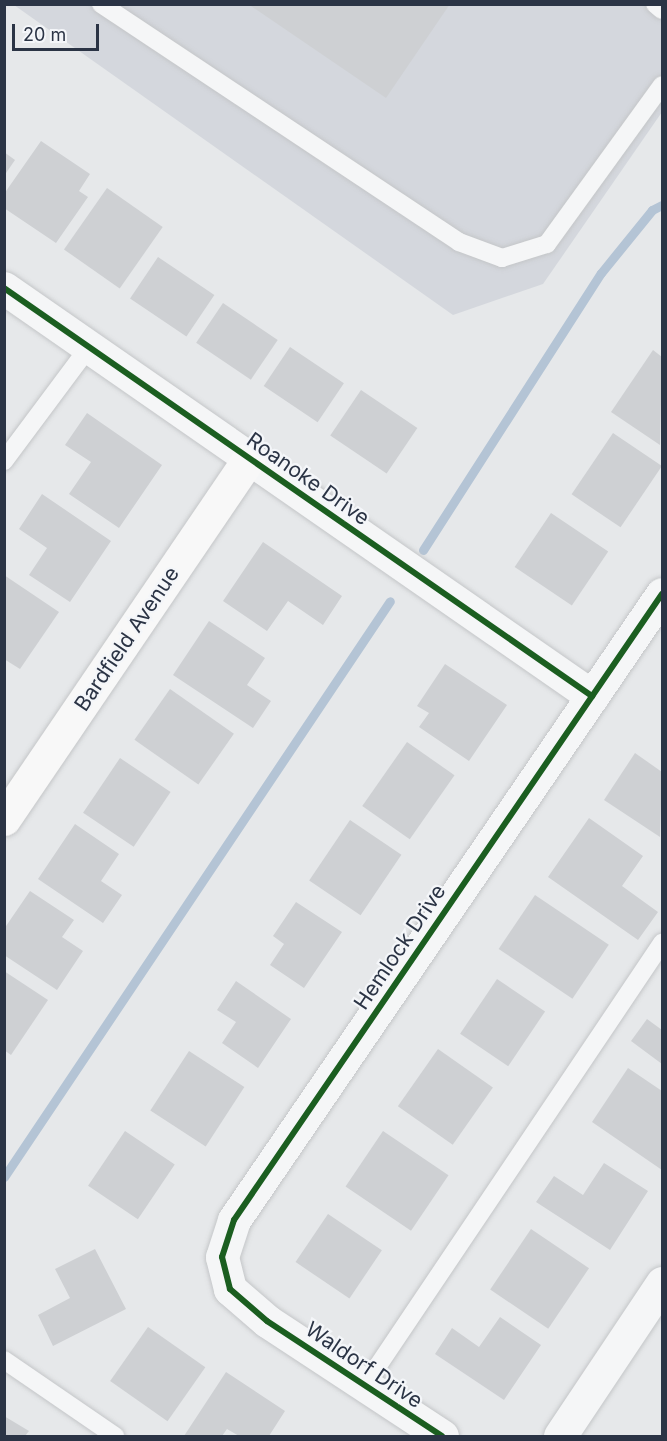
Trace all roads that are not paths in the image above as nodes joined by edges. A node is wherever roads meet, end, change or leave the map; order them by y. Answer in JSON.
{"nodes":[{"id":1,"x":101,"y":4,"type":"edge"},
{"id":2,"x":655,"y":4,"type":"edge"},
{"id":3,"x":663,"y":10,"type":"edge"},
{"id":4,"x":663,"y":85,"type":"edge"},
{"id":5,"x":4,"y":288,"type":"edge"},
{"id":6,"x":89,"y":347,"type":"junction"},
{"id":7,"x":249,"y":459,"type":"junction"},
{"id":8,"x":4,"y":461,"type":"edge"},
{"id":9,"x":663,"y":594,"type":"edge"},
{"id":10,"x":592,"y":696,"type":"junction"},
{"id":11,"x":4,"y":819,"type":"edge"},
{"id":12,"x":663,"y":943,"type":"edge"},
{"id":13,"x":663,"y":1283,"type":"edge"},
{"id":14,"x":267,"y":1321,"type":"joint"},
{"id":15,"x":4,"y":1360,"type":"edge"},
{"id":16,"x":365,"y":1385,"type":"junction"},
{"id":17,"x":115,"y":1437,"type":"edge"},
{"id":18,"x":442,"y":1437,"type":"edge"},
{"id":19,"x":560,"y":1437,"type":"edge"}],
"edges":[{"from":1,"to":4,"type":"lane"},
{"from":2,"to":3,"type":"lane"},
{"from":5,"to":6,"type":"street","name":"Roanoke Drive"},
{"from":6,"to":7,"type":"street","name":"Roanoke Drive"},
{"from":6,"to":8,"type":"lane"},
{"from":7,"to":10,"type":"street","name":"Roanoke Drive"},
{"from":7,"to":11,"type":"street","name":"Bardfield Avenue"},
{"from":9,"to":10,"type":"street","name":"Hemlock Drive"},
{"from":10,"to":14,"type":"street","name":"Hemlock Drive"},
{"from":12,"to":16,"type":"lane"},
{"from":13,"to":19,"type":"street"},
{"from":14,"to":16,"type":"street","name":"Waldorf Drive"},
{"from":15,"to":17,"type":"lane"},
{"from":16,"to":18,"type":"street","name":"Waldorf Drive"}]}
